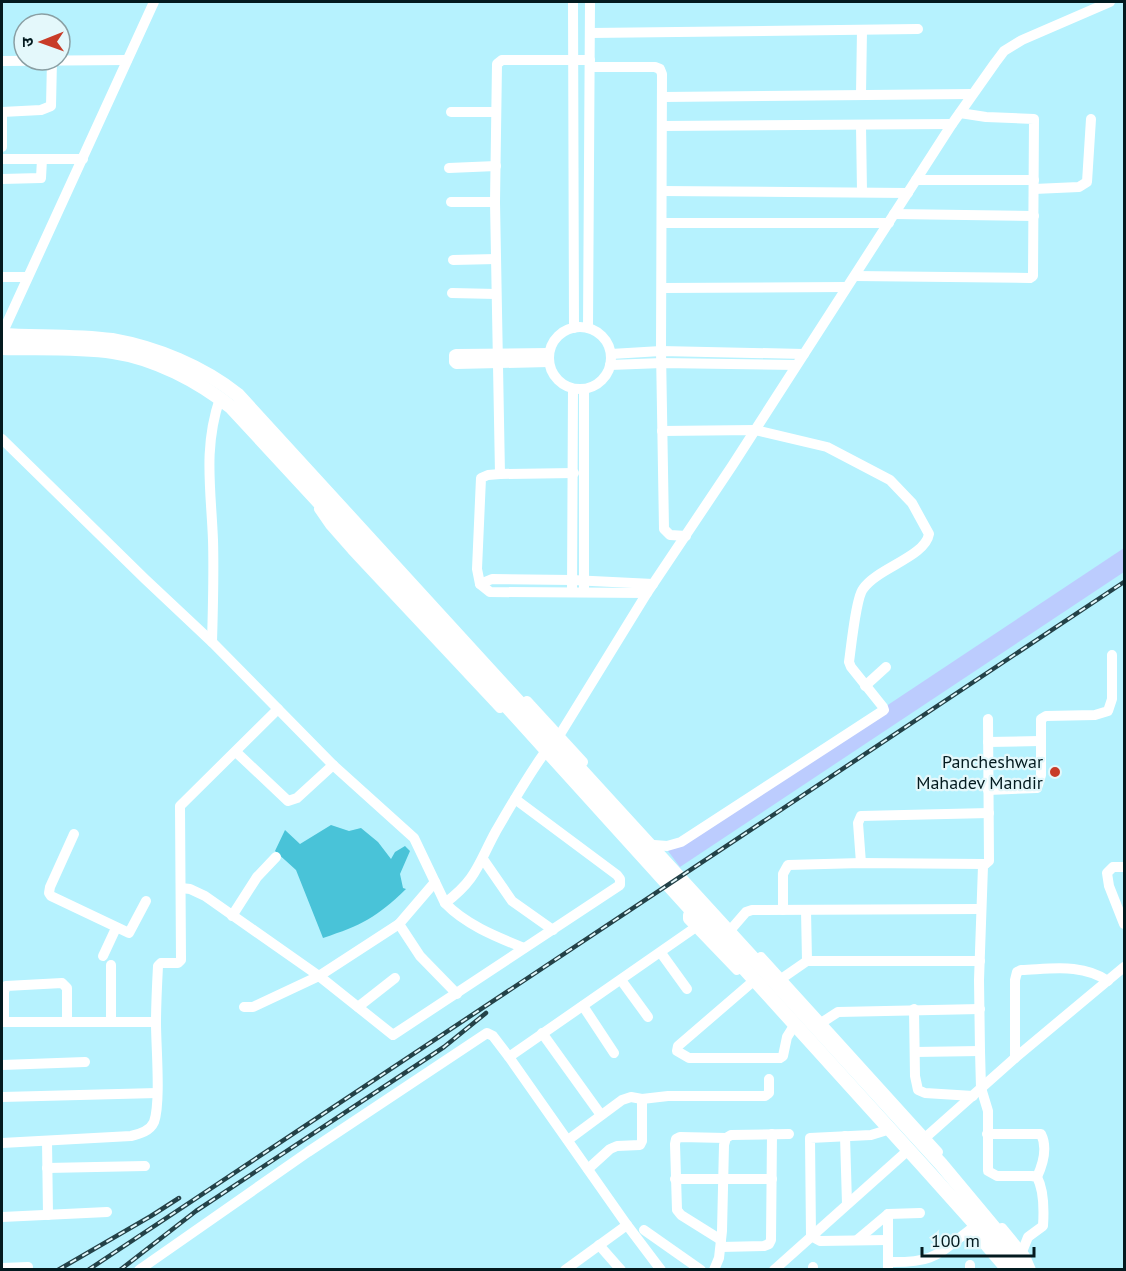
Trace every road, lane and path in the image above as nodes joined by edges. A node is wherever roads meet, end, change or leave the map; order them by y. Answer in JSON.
{"nodes":[{"id":1,"x":154,"y":2,"type":"edge"},
{"id":2,"x":573,"y":2,"type":"edge"},
{"id":3,"x":590,"y":2,"type":"edge"},
{"id":4,"x":1110,"y":2,"type":"edge"},
{"id":5,"x":918,"y":29,"type":"dead end"},
{"id":6,"x":862,"y":30,"type":"junction"},
{"id":7,"x":590,"y":33,"type":"junction"},
{"id":8,"x":72,"y":60,"type":"edge"},
{"id":9,"x":127,"y":60,"type":"junction"},
{"id":10,"x":573,"y":60,"type":"junction"},
{"id":11,"x":590,"y":63,"type":"junction"},
{"id":12,"x":52,"y":72,"type":"edge"},
{"id":13,"x":861,"y":94,"type":"junction"},
{"id":14,"x":972,"y":94,"type":"junction"},
{"id":15,"x":663,"y":97,"type":"junction"},
{"id":16,"x":2,"y":112,"type":"edge"},
{"id":17,"x":452,"y":112,"type":"dead end"},
{"id":18,"x":496,"y":112,"type":"junction"},
{"id":19,"x":960,"y":113,"type":"junction"},
{"id":20,"x":1090,"y":118,"type":"dead end"},
{"id":21,"x":952,"y":124,"type":"junction"},
{"id":22,"x":662,"y":126,"type":"junction"},
{"id":23,"x":861,"y":126,"type":"junction"},
{"id":24,"x":2,"y":147,"type":"edge"},
{"id":25,"x":2,"y":159,"type":"edge"},
{"id":26,"x":42,"y":159,"type":"junction"},
{"id":27,"x":83,"y":159,"type":"junction"},
{"id":28,"x":496,"y":166,"type":"junction"},
{"id":29,"x":449,"y":168,"type":"dead end"},
{"id":30,"x":2,"y":179,"type":"edge"},
{"id":31,"x":916,"y":180,"type":"junction"},
{"id":32,"x":1034,"y":184,"type":"junction"},
{"id":33,"x":662,"y":191,"type":"junction"},
{"id":34,"x":861,"y":192,"type":"junction"},
{"id":35,"x":908,"y":193,"type":"junction"},
{"id":36,"x":451,"y":202,"type":"dead end"},
{"id":37,"x":495,"y":202,"type":"junction"},
{"id":38,"x":1034,"y":216,"type":"junction"},
{"id":39,"x":892,"y":218,"type":"junction"},
{"id":40,"x":663,"y":223,"type":"junction"},
{"id":41,"x":496,"y":259,"type":"junction"},
{"id":42,"x":453,"y":260,"type":"dead end"},
{"id":43,"x":855,"y":276,"type":"junction"},
{"id":44,"x":2,"y":277,"type":"edge"},
{"id":45,"x":27,"y":277,"type":"junction"},
{"id":46,"x":846,"y":287,"type":"junction"},
{"id":47,"x":663,"y":288,"type":"junction"},
{"id":48,"x":453,"y":293,"type":"dead end"},
{"id":49,"x":496,"y":294,"type":"junction"},
{"id":50,"x":574,"y":328,"type":"junction"},
{"id":51,"x":588,"y":328,"type":"junction"},
{"id":52,"x":2,"y":335,"type":"edge"},
{"id":53,"x":2,"y":348,"type":"edge"},
{"id":54,"x":804,"y":354,"type":"junction"},
{"id":55,"x":662,"y":357,"type":"junction"},
{"id":56,"x":497,"y":358,"type":"junction"},
{"id":57,"x":549,"y":358,"type":"junction"},
{"id":58,"x":611,"y":359,"type":"junction"},
{"id":59,"x":796,"y":365,"type":"junction"},
{"id":60,"x":579,"y":389,"type":"junction"},
{"id":61,"x":220,"y":398,"type":"junction"},
{"id":62,"x":755,"y":430,"type":"junction"},
{"id":63,"x":662,"y":431,"type":"junction"},
{"id":64,"x":2,"y":439,"type":"edge"},
{"id":65,"x":574,"y":473,"type":"junction"},
{"id":66,"x":500,"y":474,"type":"junction"},
{"id":67,"x":316,"y":489,"type":"junction"},
{"id":68,"x":686,"y":536,"type":"junction"},
{"id":69,"x":572,"y":580,"type":"junction"},
{"id":70,"x":480,"y":584,"type":"junction"},
{"id":71,"x":584,"y":586,"type":"junction"},
{"id":72,"x":650,"y":589,"type":"junction"},
{"id":73,"x":572,"y":592,"type":"junction"},
{"id":74,"x":212,"y":642,"type":"junction"},
{"id":75,"x":1112,"y":655,"type":"dead end"},
{"id":76,"x":886,"y":667,"type":"dead end"},
{"id":77,"x":865,"y":686,"type":"junction"},
{"id":78,"x":278,"y":709,"type":"junction"},
{"id":79,"x":988,"y":720,"type":"dead end"},
{"id":80,"x":559,"y":736,"type":"junction"},
{"id":81,"x":1040,"y":741,"type":"junction"},
{"id":82,"x":988,"y":742,"type":"junction"},
{"id":83,"x":236,"y":752,"type":"junction"},
{"id":84,"x":543,"y":755,"type":"junction"},
{"id":85,"x":333,"y":765,"type":"junction"},
{"id":86,"x":988,"y":790,"type":"junction"},
{"id":87,"x":515,"y":799,"type":"junction"},
{"id":88,"x":989,"y":813,"type":"junction"},
{"id":89,"x":74,"y":834,"type":"dead end"},
{"id":90,"x":276,"y":857,"type":"dead end"},
{"id":91,"x":655,"y":858,"type":"junction"},
{"id":92,"x":483,"y":859,"type":"junction"},
{"id":93,"x":861,"y":863,"type":"junction"},
{"id":94,"x":985,"y":864,"type":"junction"},
{"id":95,"x":1125,"y":867,"type":"edge"},
{"id":96,"x":435,"y":882,"type":"junction"},
{"id":97,"x":181,"y":888,"type":"junction"},
{"id":98,"x":146,"y":901,"type":"dead end"},
{"id":99,"x":445,"y":903,"type":"junction"},
{"id":100,"x":981,"y":909,"type":"junction"},
{"id":101,"x":783,"y":910,"type":"junction"},
{"id":102,"x":806,"y":910,"type":"junction"},
{"id":103,"x":232,"y":916,"type":"junction"},
{"id":104,"x":700,"y":918,"type":"junction"},
{"id":105,"x":399,"y":924,"type":"junction"},
{"id":106,"x":1125,"y":924,"type":"edge"},
{"id":107,"x":733,"y":927,"type":"junction"},
{"id":108,"x":116,"y":928,"type":"junction"},
{"id":109,"x":553,"y":930,"type":"junction"},
{"id":110,"x":524,"y":948,"type":"junction"},
{"id":111,"x":662,"y":953,"type":"junction"},
{"id":112,"x":103,"y":956,"type":"dead end"},
{"id":113,"x":807,"y":961,"type":"junction"},
{"id":114,"x":980,"y":961,"type":"junction"},
{"id":115,"x":111,"y":965,"type":"dead end"},
{"id":116,"x":1125,"y":967,"type":"edge"},
{"id":117,"x":319,"y":975,"type":"junction"},
{"id":118,"x":395,"y":978,"type":"dead end"},
{"id":119,"x":781,"y":979,"type":"junction"},
{"id":120,"x":621,"y":980,"type":"junction"},
{"id":121,"x":1108,"y":981,"type":"junction"},
{"id":122,"x":750,"y":984,"type":"junction"},
{"id":123,"x":687,"y":988,"type":"dead end"},
{"id":124,"x":457,"y":994,"type":"junction"},
{"id":125,"x":583,"y":1006,"type":"junction"},
{"id":126,"x":244,"y":1007,"type":"dead end"},
{"id":127,"x":358,"y":1007,"type":"junction"},
{"id":128,"x":915,"y":1009,"type":"junction"},
{"id":129,"x":980,"y":1009,"type":"junction"},
{"id":130,"x":648,"y":1017,"type":"dead end"},
{"id":131,"x":3,"y":1022,"type":"edge"},
{"id":132,"x":67,"y":1022,"type":"junction"},
{"id":133,"x":111,"y":1022,"type":"junction"},
{"id":134,"x":156,"y":1022,"type":"junction"},
{"id":135,"x":821,"y":1023,"type":"junction"},
{"id":136,"x":792,"y":1029,"type":"junction"},
{"id":137,"x":542,"y":1033,"type":"junction"},
{"id":138,"x":980,"y":1051,"type":"junction"},
{"id":139,"x":915,"y":1052,"type":"junction"},
{"id":140,"x":614,"y":1053,"type":"dead end"},
{"id":141,"x":509,"y":1057,"type":"junction"},
{"id":142,"x":1015,"y":1058,"type":"junction"},
{"id":143,"x":85,"y":1062,"type":"dead end"},
{"id":144,"x":2,"y":1065,"type":"edge"},
{"id":145,"x":770,"y":1079,"type":"dead end"},
{"id":146,"x":977,"y":1092,"type":"junction"},
{"id":147,"x":157,"y":1093,"type":"junction"},
{"id":148,"x":2,"y":1097,"type":"edge"},
{"id":149,"x":642,"y":1099,"type":"junction"},
{"id":150,"x":601,"y":1115,"type":"junction"},
{"id":151,"x":884,"y":1131,"type":"junction"},
{"id":152,"x":772,"y":1134,"type":"junction"},
{"id":153,"x":789,"y":1134,"type":"dead end"},
{"id":154,"x":987,"y":1134,"type":"junction"},
{"id":155,"x":845,"y":1136,"type":"junction"},
{"id":156,"x":926,"y":1137,"type":"junction"},
{"id":157,"x":726,"y":1138,"type":"junction"},
{"id":158,"x":568,"y":1140,"type":"junction"},
{"id":159,"x":47,"y":1141,"type":"junction"},
{"id":160,"x":2,"y":1143,"type":"edge"},
{"id":161,"x":904,"y":1153,"type":"junction"},
{"id":162,"x":145,"y":1166,"type":"dead end"},
{"id":163,"x":47,"y":1168,"type":"junction"},
{"id":164,"x":588,"y":1168,"type":"junction"},
{"id":165,"x":1037,"y":1177,"type":"junction"},
{"id":166,"x":723,"y":1178,"type":"junction"},
{"id":167,"x":675,"y":1179,"type":"junction"},
{"id":168,"x":772,"y":1179,"type":"junction"},
{"id":169,"x":847,"y":1204,"type":"junction"},
{"id":170,"x":107,"y":1212,"type":"dead end"},
{"id":171,"x":920,"y":1213,"type":"dead end"},
{"id":172,"x":888,"y":1214,"type":"junction"},
{"id":173,"x":48,"y":1215,"type":"junction"},
{"id":174,"x":2,"y":1217,"type":"edge"},
{"id":175,"x":627,"y":1225,"type":"junction"},
{"id":176,"x":970,"y":1229,"type":"junction"},
{"id":177,"x":644,"y":1230,"type":"dead end"},
{"id":178,"x":811,"y":1236,"type":"junction"},
{"id":179,"x":857,"y":1240,"type":"junction"},
{"id":180,"x":887,"y":1240,"type":"junction"},
{"id":181,"x":721,"y":1243,"type":"junction"},
{"id":182,"x":599,"y":1245,"type":"junction"},
{"id":183,"x":1022,"y":1252,"type":"junction"},
{"id":184,"x":888,"y":1266,"type":"edge"},
{"id":185,"x":28,"y":1267,"type":"dead end"},
{"id":186,"x":2,"y":1268,"type":"edge"},
{"id":187,"x":570,"y":1268,"type":"edge"},
{"id":188,"x":139,"y":1269,"type":"edge"},
{"id":189,"x":621,"y":1269,"type":"edge"},
{"id":190,"x":661,"y":1269,"type":"edge"},
{"id":191,"x":701,"y":1269,"type":"edge"},
{"id":192,"x":714,"y":1269,"type":"edge"},
{"id":193,"x":774,"y":1269,"type":"edge"},
{"id":194,"x":1005,"y":1269,"type":"edge"},
{"id":195,"x":1012,"y":1269,"type":"edge"},
{"id":196,"x":1023,"y":1269,"type":"edge"},
{"id":197,"x":1031,"y":1269,"type":"edge"}],
"edges":[{"from":1,"to":9,"type":"street"},
{"from":2,"to":10,"type":"street"},
{"from":3,"to":7,"type":"street"},
{"from":4,"to":14,"type":"street"},
{"from":5,"to":6,"type":"street"},
{"from":6,"to":7,"type":"street"},
{"from":6,"to":13,"type":"street"},
{"from":7,"to":11,"type":"street"},
{"from":8,"to":9,"type":"street"},
{"from":9,"to":27,"type":"street"},
{"from":10,"to":11,"type":"street"},
{"from":10,"to":18,"type":"street"},
{"from":10,"to":50,"type":"street"},
{"from":11,"to":15,"type":"street"},
{"from":11,"to":51,"type":"street"},
{"from":12,"to":16,"type":"street"},
{"from":13,"to":14,"type":"street"},
{"from":13,"to":15,"type":"street"},
{"from":14,"to":19,"type":"street"},
{"from":15,"to":22,"type":"street"},
{"from":16,"to":24,"type":"street"},
{"from":17,"to":18,"type":"street"},
{"from":18,"to":28,"type":"street"},
{"from":19,"to":21,"type":"street"},
{"from":19,"to":32,"type":"street"},
{"from":20,"to":32,"type":"street"},
{"from":21,"to":23,"type":"street"},
{"from":21,"to":31,"type":"street"},
{"from":22,"to":23,"type":"street"},
{"from":22,"to":33,"type":"street"},
{"from":23,"to":34,"type":"street"},
{"from":25,"to":26,"type":"street"},
{"from":26,"to":27,"type":"street"},
{"from":26,"to":30,"type":"street"},
{"from":27,"to":45,"type":"street"},
{"from":28,"to":29,"type":"street"},
{"from":28,"to":37,"type":"street"},
{"from":31,"to":32,"type":"street"},
{"from":31,"to":35,"type":"street"},
{"from":32,"to":38,"type":"street"},
{"from":33,"to":34,"type":"street"},
{"from":33,"to":40,"type":"street"},
{"from":34,"to":35,"type":"street"},
{"from":35,"to":39,"type":"street"},
{"from":36,"to":37,"type":"street"},
{"from":37,"to":41,"type":"street"},
{"from":38,"to":39,"type":"street"},
{"from":38,"to":43,"type":"street"},
{"from":39,"to":40,"type":"street"},
{"from":39,"to":43,"type":"street"},
{"from":40,"to":47,"type":"street"},
{"from":41,"to":42,"type":"street"},
{"from":41,"to":49,"type":"street"},
{"from":43,"to":46,"type":"street"},
{"from":44,"to":45,"type":"street"},
{"from":45,"to":52,"type":"street"},
{"from":46,"to":47,"type":"street"},
{"from":46,"to":54,"type":"street"},
{"from":47,"to":55,"type":"street"},
{"from":48,"to":49,"type":"street"},
{"from":49,"to":56,"type":"street"},
{"from":50,"to":51,"type":"street"},
{"from":50,"to":57,"type":"street"},
{"from":51,"to":58,"type":"street"},
{"from":52,"to":67,"type":"main road"},
{"from":53,"to":61,"type":"main road"},
{"from":54,"to":55,"type":"street"},
{"from":54,"to":59,"type":"street"},
{"from":55,"to":58,"type":"street"},
{"from":55,"to":59,"type":"street"},
{"from":55,"to":63,"type":"street"},
{"from":56,"to":57,"type":"street"},
{"from":56,"to":66,"type":"street"},
{"from":57,"to":60,"type":"street"},
{"from":58,"to":60,"type":"street"},
{"from":59,"to":62,"type":"street"},
{"from":60,"to":65,"type":"street"},
{"from":60,"to":71,"type":"street"},
{"from":61,"to":67,"type":"main road"},
{"from":61,"to":74,"type":"street"},
{"from":62,"to":63,"type":"street"},
{"from":62,"to":68,"type":"street"},
{"from":62,"to":77,"type":"street"},
{"from":63,"to":68,"type":"street"},
{"from":64,"to":74,"type":"street"},
{"from":65,"to":66,"type":"street"},
{"from":65,"to":69,"type":"street"},
{"from":66,"to":70,"type":"street"},
{"from":67,"to":80,"type":"street"},
{"from":67,"to":84,"type":"street"},
{"from":67,"to":91,"type":"main road"},
{"from":68,"to":72,"type":"street"},
{"from":69,"to":70,"type":"street"},
{"from":69,"to":71,"type":"street"},
{"from":69,"to":73,"type":"street"},
{"from":70,"to":73,"type":"street"},
{"from":71,"to":72,"type":"street"},
{"from":71,"to":73,"type":"street"},
{"from":72,"to":80,"type":"street"},
{"from":74,"to":78,"type":"street"},
{"from":75,"to":81,"type":"street"},
{"from":76,"to":77,"type":"street"},
{"from":77,"to":91,"type":"street"},
{"from":78,"to":83,"type":"street"},
{"from":78,"to":85,"type":"street"},
{"from":79,"to":82,"type":"street"},
{"from":80,"to":91,"type":"street"},
{"from":81,"to":82,"type":"street"},
{"from":81,"to":86,"type":"street"},
{"from":82,"to":86,"type":"street"},
{"from":83,"to":85,"type":"street"},
{"from":83,"to":97,"type":"street"},
{"from":84,"to":87,"type":"street"},
{"from":84,"to":91,"type":"street"},
{"from":85,"to":96,"type":"street"},
{"from":86,"to":88,"type":"street"},
{"from":87,"to":92,"type":"street"},
{"from":87,"to":109,"type":"street"},
{"from":88,"to":93,"type":"street"},
{"from":88,"to":94,"type":"street"},
{"from":89,"to":108,"type":"street"},
{"from":90,"to":103,"type":"street"},
{"from":91,"to":104,"type":"main road"},
{"from":92,"to":99,"type":"street"},
{"from":92,"to":109,"type":"street"},
{"from":93,"to":94,"type":"street"},
{"from":93,"to":101,"type":"street"},
{"from":94,"to":100,"type":"street"},
{"from":95,"to":106,"type":"street"},
{"from":96,"to":99,"type":"street"},
{"from":96,"to":105,"type":"street"},
{"from":97,"to":103,"type":"street"},
{"from":97,"to":134,"type":"street"},
{"from":98,"to":108,"type":"street"},
{"from":99,"to":110,"type":"street"},
{"from":100,"to":102,"type":"street"},
{"from":100,"to":114,"type":"street"},
{"from":101,"to":102,"type":"street"},
{"from":101,"to":107,"type":"street"},
{"from":102,"to":113,"type":"street"},
{"from":103,"to":117,"type":"street"},
{"from":104,"to":107,"type":"street"},
{"from":104,"to":111,"type":"street"},
{"from":104,"to":122,"type":"street"},
{"from":104,"to":195,"type":"main road"},
{"from":104,"to":196,"type":"main road"},
{"from":105,"to":117,"type":"street"},
{"from":105,"to":124,"type":"street"},
{"from":107,"to":119,"type":"street"},
{"from":108,"to":112,"type":"street"},
{"from":109,"to":110,"type":"street"},
{"from":110,"to":124,"type":"street"},
{"from":111,"to":120,"type":"street"},
{"from":111,"to":123,"type":"street"},
{"from":113,"to":114,"type":"street"},
{"from":113,"to":119,"type":"street"},
{"from":114,"to":129,"type":"street"},
{"from":115,"to":133,"type":"street"},
{"from":116,"to":121,"type":"street"},
{"from":117,"to":126,"type":"street"},
{"from":117,"to":127,"type":"street"},
{"from":118,"to":127,"type":"street"},
{"from":119,"to":135,"type":"street"},
{"from":120,"to":125,"type":"street"},
{"from":120,"to":130,"type":"street"},
{"from":121,"to":142,"type":"street"},
{"from":121,"to":142,"type":"street"},
{"from":122,"to":136,"type":"street"},
{"from":122,"to":136,"type":"street"},
{"from":124,"to":127,"type":"street"},
{"from":125,"to":137,"type":"street"},
{"from":125,"to":140,"type":"street"},
{"from":128,"to":129,"type":"street"},
{"from":128,"to":135,"type":"street"},
{"from":128,"to":139,"type":"street"},
{"from":129,"to":138,"type":"street"},
{"from":131,"to":132,"type":"street"},
{"from":131,"to":132,"type":"street"},
{"from":132,"to":133,"type":"street"},
{"from":133,"to":134,"type":"street"},
{"from":134,"to":147,"type":"street"},
{"from":135,"to":156,"type":"street"},
{"from":136,"to":151,"type":"street"},
{"from":137,"to":141,"type":"street"},
{"from":137,"to":150,"type":"street"},
{"from":138,"to":139,"type":"street"},
{"from":138,"to":146,"type":"street"},
{"from":139,"to":146,"type":"street"},
{"from":141,"to":158,"type":"street"},
{"from":141,"to":188,"type":"street"},
{"from":142,"to":146,"type":"street"},
{"from":143,"to":144,"type":"street"},
{"from":145,"to":149,"type":"street"},
{"from":146,"to":154,"type":"street"},
{"from":146,"to":156,"type":"street"},
{"from":147,"to":148,"type":"street"},
{"from":147,"to":159,"type":"street"},
{"from":149,"to":150,"type":"street"},
{"from":149,"to":164,"type":"street"},
{"from":150,"to":158,"type":"street"},
{"from":151,"to":155,"type":"street"},
{"from":151,"to":161,"type":"street"},
{"from":152,"to":153,"type":"street"},
{"from":152,"to":157,"type":"street"},
{"from":152,"to":168,"type":"street"},
{"from":154,"to":165,"type":"street"},
{"from":154,"to":165,"type":"street"},
{"from":155,"to":169,"type":"street"},
{"from":155,"to":178,"type":"street"},
{"from":156,"to":183,"type":"street"},
{"from":157,"to":166,"type":"street"},
{"from":157,"to":167,"type":"street"},
{"from":158,"to":164,"type":"street"},
{"from":159,"to":160,"type":"street"},
{"from":159,"to":163,"type":"street"},
{"from":161,"to":169,"type":"street"},
{"from":161,"to":176,"type":"street"},
{"from":162,"to":163,"type":"street"},
{"from":163,"to":173,"type":"street"},
{"from":164,"to":175,"type":"street"},
{"from":165,"to":183,"type":"street"},
{"from":166,"to":167,"type":"street"},
{"from":166,"to":168,"type":"street"},
{"from":166,"to":181,"type":"street"},
{"from":167,"to":181,"type":"street"},
{"from":168,"to":181,"type":"street"},
{"from":169,"to":178,"type":"street"},
{"from":170,"to":173,"type":"street"},
{"from":171,"to":172,"type":"street"},
{"from":172,"to":179,"type":"street"},
{"from":172,"to":180,"type":"street"},
{"from":173,"to":174,"type":"street"},
{"from":175,"to":182,"type":"street"},
{"from":175,"to":190,"type":"street"},
{"from":176,"to":184,"type":"street"},
{"from":176,"to":194,"type":"street"},
{"from":177,"to":191,"type":"street"},
{"from":178,"to":179,"type":"street"},
{"from":178,"to":193,"type":"street"},
{"from":179,"to":180,"type":"street"},
{"from":180,"to":184,"type":"street"},
{"from":181,"to":192,"type":"street"},
{"from":182,"to":187,"type":"street"},
{"from":182,"to":189,"type":"street"},
{"from":183,"to":197,"type":"street"},
{"from":185,"to":186,"type":"street"}]}
